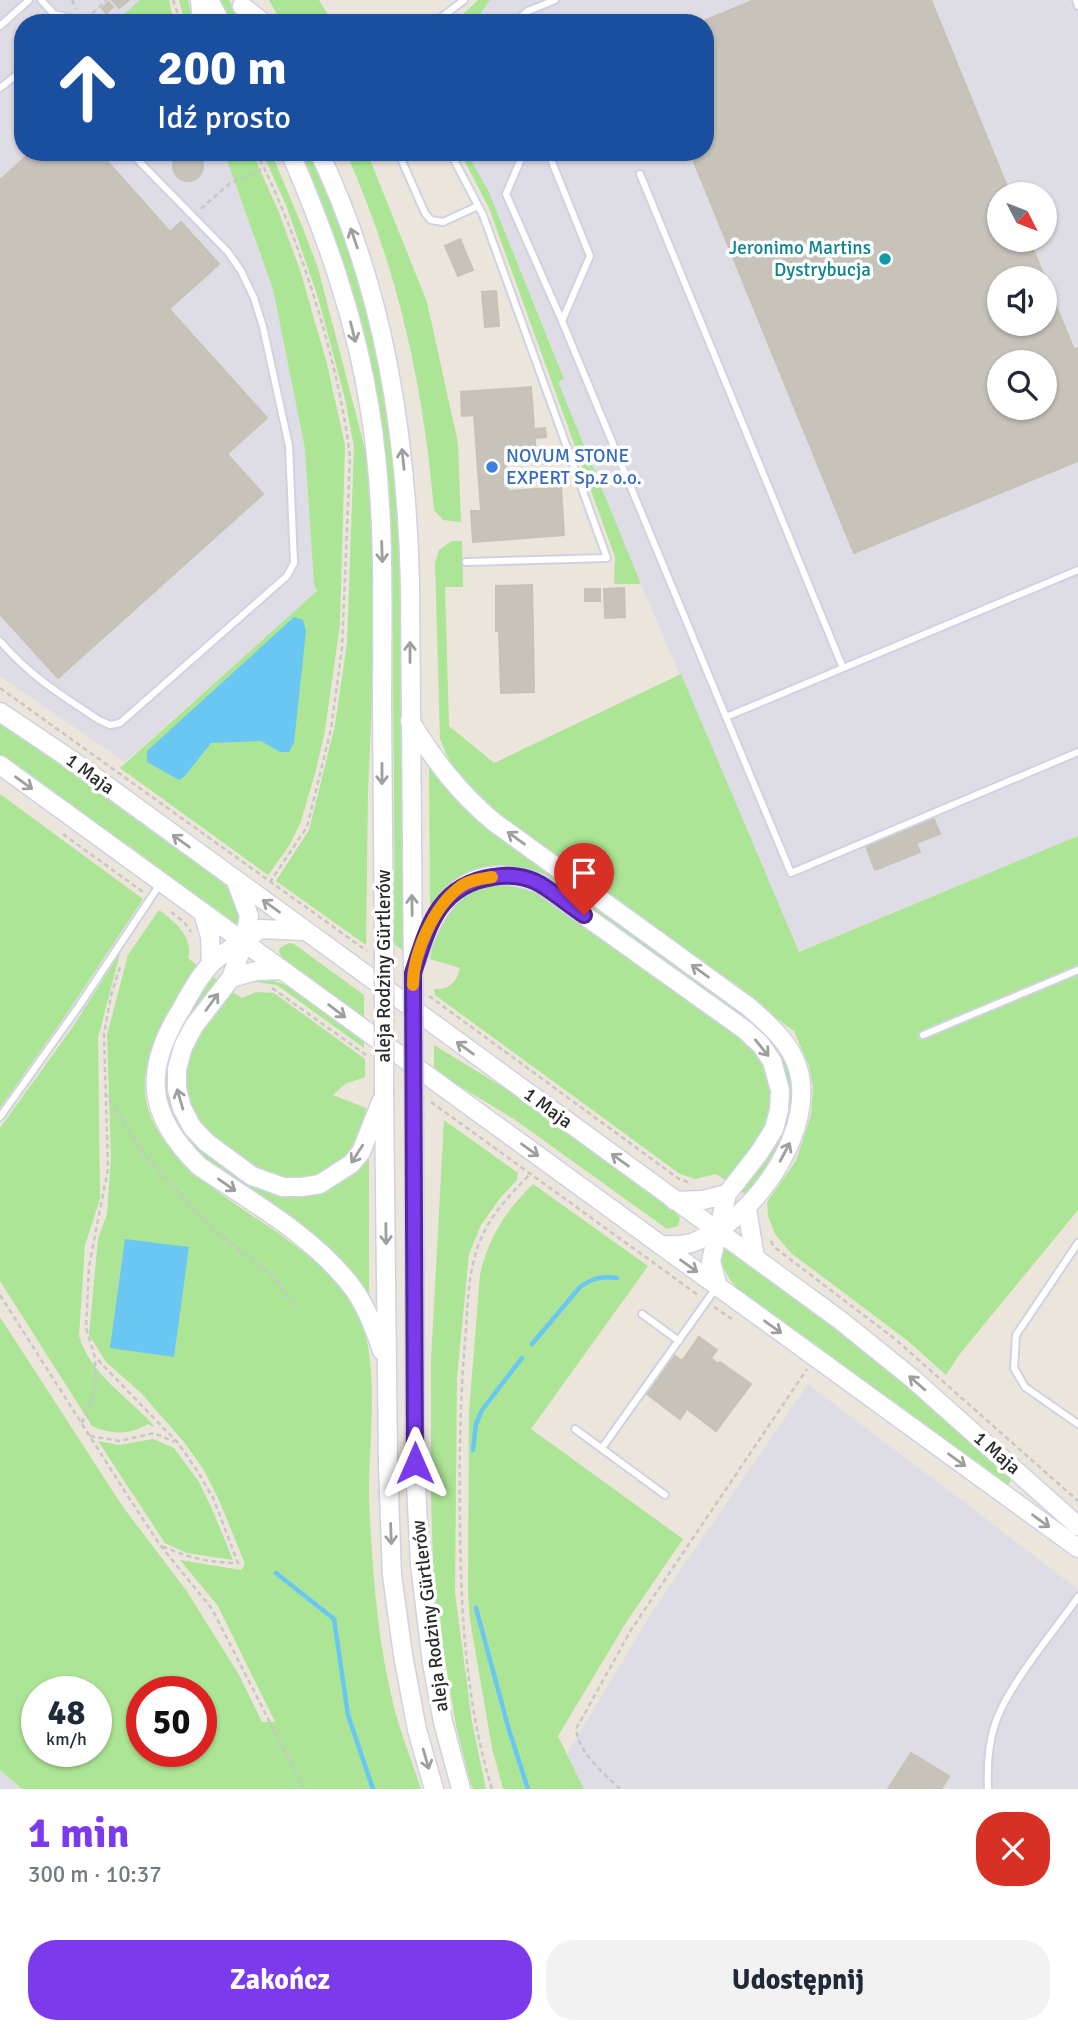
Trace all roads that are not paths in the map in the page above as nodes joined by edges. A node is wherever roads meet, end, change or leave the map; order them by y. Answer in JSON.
{"nodes":[{"id":1,"x":29,"y":0,"type":"edge"},
{"id":2,"x":41,"y":0,"type":"edge"},
{"id":3,"x":464,"y":0,"type":"edge"},
{"id":4,"x":555,"y":0,"type":"edge"},
{"id":5,"x":1076,"y":0,"type":"edge"},
{"id":6,"x":1078,"y":6,"type":"edge"},
{"id":7,"x":54,"y":14,"type":"edge"},
{"id":8,"x":445,"y":14,"type":"edge"},
{"id":9,"x":524,"y":14,"type":"edge"},
{"id":10,"x":0,"y":26,"type":"edge"},
{"id":11,"x":14,"y":77,"type":"edge"},
{"id":12,"x":0,"y":88,"type":"edge"},
{"id":13,"x":139,"y":161,"type":"edge"},
{"id":14,"x":294,"y":161,"type":"edge"},
{"id":15,"x":323,"y":161,"type":"edge"},
{"id":16,"x":333,"y":161,"type":"edge"},
{"id":17,"x":402,"y":161,"type":"edge"},
{"id":18,"x":455,"y":161,"type":"edge"},
{"id":19,"x":520,"y":161,"type":"edge"},
{"id":20,"x":552,"y":161,"type":"edge"},
{"id":21,"x":640,"y":174,"type":"dead end"},
{"id":22,"x":332,"y":180,"type":"junction"},
{"id":23,"x":478,"y":206,"type":"junction"},
{"id":24,"x":562,"y":321,"type":"junction"},
{"id":25,"x":466,"y":562,"type":"dead end"},
{"id":26,"x":1078,"y":570,"type":"edge"},
{"id":27,"x":0,"y":642,"type":"edge"},
{"id":28,"x":843,"y":668,"type":"junction"},
{"id":29,"x":0,"y":712,"type":"edge"},
{"id":30,"x":726,"y":717,"type":"junction"},
{"id":31,"x":410,"y":721,"type":"junction"},
{"id":32,"x":1078,"y":752,"type":"edge"},
{"id":33,"x":0,"y":765,"type":"edge"},
{"id":34,"x":236,"y":881,"type":"junction"},
{"id":35,"x":156,"y":890,"type":"junction"},
{"id":36,"x":203,"y":912,"type":"junction"},
{"id":37,"x":305,"y":932,"type":"junction"},
{"id":38,"x":244,"y":942,"type":"junction"},
{"id":39,"x":211,"y":964,"type":"junction"},
{"id":40,"x":282,"y":970,"type":"junction"},
{"id":41,"x":1078,"y":970,"type":"edge"},
{"id":42,"x":413,"y":973,"type":"junction"},
{"id":43,"x":231,"y":978,"type":"junction"},
{"id":44,"x":923,"y":1035,"type":"dead end"},
{"id":45,"x":384,"y":1092,"type":"junction"},
{"id":46,"x":0,"y":1116,"type":"edge"},
{"id":47,"x":727,"y":1194,"type":"junction"},
{"id":48,"x":676,"y":1201,"type":"junction"},
{"id":49,"x":747,"y":1209,"type":"junction"},
{"id":50,"x":718,"y":1231,"type":"junction"},
{"id":51,"x":1078,"y":1243,"type":"edge"},
{"id":52,"x":660,"y":1245,"type":"junction"},
{"id":53,"x":755,"y":1258,"type":"junction"},
{"id":54,"x":718,"y":1287,"type":"junction"},
{"id":55,"x":642,"y":1314,"type":"dead end"},
{"id":56,"x":679,"y":1341,"type":"junction"},
{"id":57,"x":387,"y":1368,"type":"junction"},
{"id":58,"x":1078,"y":1423,"type":"edge"},
{"id":59,"x":575,"y":1429,"type":"dead end"},
{"id":60,"x":602,"y":1448,"type":"junction"},
{"id":61,"x":665,"y":1495,"type":"dead end"},
{"id":62,"x":1078,"y":1526,"type":"edge"},
{"id":63,"x":1078,"y":1548,"type":"edge"},
{"id":64,"x":1078,"y":1597,"type":"edge"},
{"id":65,"x":434,"y":1789,"type":"edge"},
{"id":66,"x":461,"y":1789,"type":"edge"},
{"id":67,"x":988,"y":1789,"type":"edge"}],
"edges":[{"from":1,"to":10,"type":"lane"},
{"from":2,"to":7,"type":"lane"},
{"from":3,"to":8,"type":"lane"},
{"from":4,"to":9,"type":"lane"},
{"from":5,"to":6,"type":"lane"},
{"from":11,"to":12,"type":"lane"},
{"from":13,"to":27,"type":"lane"},
{"from":14,"to":45,"type":"main road","name":"aleja Rodziny Gürtlerów","one_way":true,"bridge":true},
{"from":15,"to":22,"type":"main road","name":"aleja Rodziny Gürtlerów"},
{"from":16,"to":22,"type":"main road"},
{"from":17,"to":23,"type":"lane"},
{"from":18,"to":23,"type":"lane"},
{"from":19,"to":24,"type":"lane"},
{"from":20,"to":24,"type":"lane"},
{"from":21,"to":28,"type":"lane"},
{"from":31,"to":22,"type":"main road","name":"aleja Rodziny Gürtlerów","one_way":true},
{"from":23,"to":25,"type":"lane"},
{"from":24,"to":30,"type":"lane"},
{"from":26,"to":28,"type":"lane"},
{"from":28,"to":30,"type":"lane"},
{"from":34,"to":29,"type":"main road","name":"1 Maja","one_way":true},
{"from":30,"to":32,"type":"lane"},
{"from":42,"to":31,"type":"main road","name":"aleja Rodziny Gürtlerów","one_way":true},
{"from":49,"to":31,"type":"main road","one_way":true},
{"from":33,"to":35,"type":"main road","name":"1 Maja","one_way":true},
{"from":37,"to":34,"type":"main road","name":"1 Maja","one_way":true},
{"from":34,"to":38,"type":"main road"},
{"from":35,"to":36,"type":"main road","name":"1 Maja"},
{"from":35,"to":46,"type":"lane"},
{"from":36,"to":38,"type":"main road","name":"1 Maja"},
{"from":36,"to":39,"type":"main road"},
{"from":37,"to":38,"type":"main road"},
{"from":48,"to":37,"type":"main road","name":"1 Maja","one_way":true},
{"from":38,"to":39,"type":"main road"},
{"from":38,"to":40,"type":"main road","name":"1 Maja"},
{"from":38,"to":43,"type":"main road"},
{"from":39,"to":57,"type":"main road","one_way":true},
{"from":40,"to":43,"type":"main road"},
{"from":40,"to":52,"type":"main road","name":"1 Maja","one_way":true},
{"from":41,"to":44,"type":"lane"},
{"from":42,"to":47,"type":"main road","one_way":true},
{"from":42,"to":66,"type":"main road","name":"aleja Rodziny Gürtlerów","bridge":true},
{"from":45,"to":43,"type":"main road","one_way":true},
{"from":45,"to":57,"type":"main road","name":"aleja Rodziny Gürtlerów","one_way":true},
{"from":47,"to":48,"type":"main road"},
{"from":47,"to":50,"type":"main road"},
{"from":48,"to":50,"type":"main road","name":"1 Maja"},
{"from":49,"to":50,"type":"main road"},
{"from":49,"to":53,"type":"main road"},
{"from":50,"to":52,"type":"main road"},
{"from":50,"to":53,"type":"main road","name":"1 Maja"},
{"from":50,"to":54,"type":"main road"},
{"from":51,"to":58,"type":"lane"},
{"from":52,"to":54,"type":"main road","name":"1 Maja","one_way":true},
{"from":62,"to":53,"type":"main road","name":"1 Maja","one_way":true},
{"from":54,"to":56,"type":"lane"},
{"from":54,"to":63,"type":"main road","name":"1 Maja","one_way":true},
{"from":55,"to":56,"type":"lane"},
{"from":56,"to":60,"type":"lane"},
{"from":57,"to":65,"type":"main road","name":"aleja Rodziny Gürtlerów","one_way":true},
{"from":59,"to":60,"type":"lane"},
{"from":60,"to":61,"type":"lane"},
{"from":64,"to":67,"type":"lane"}]}
